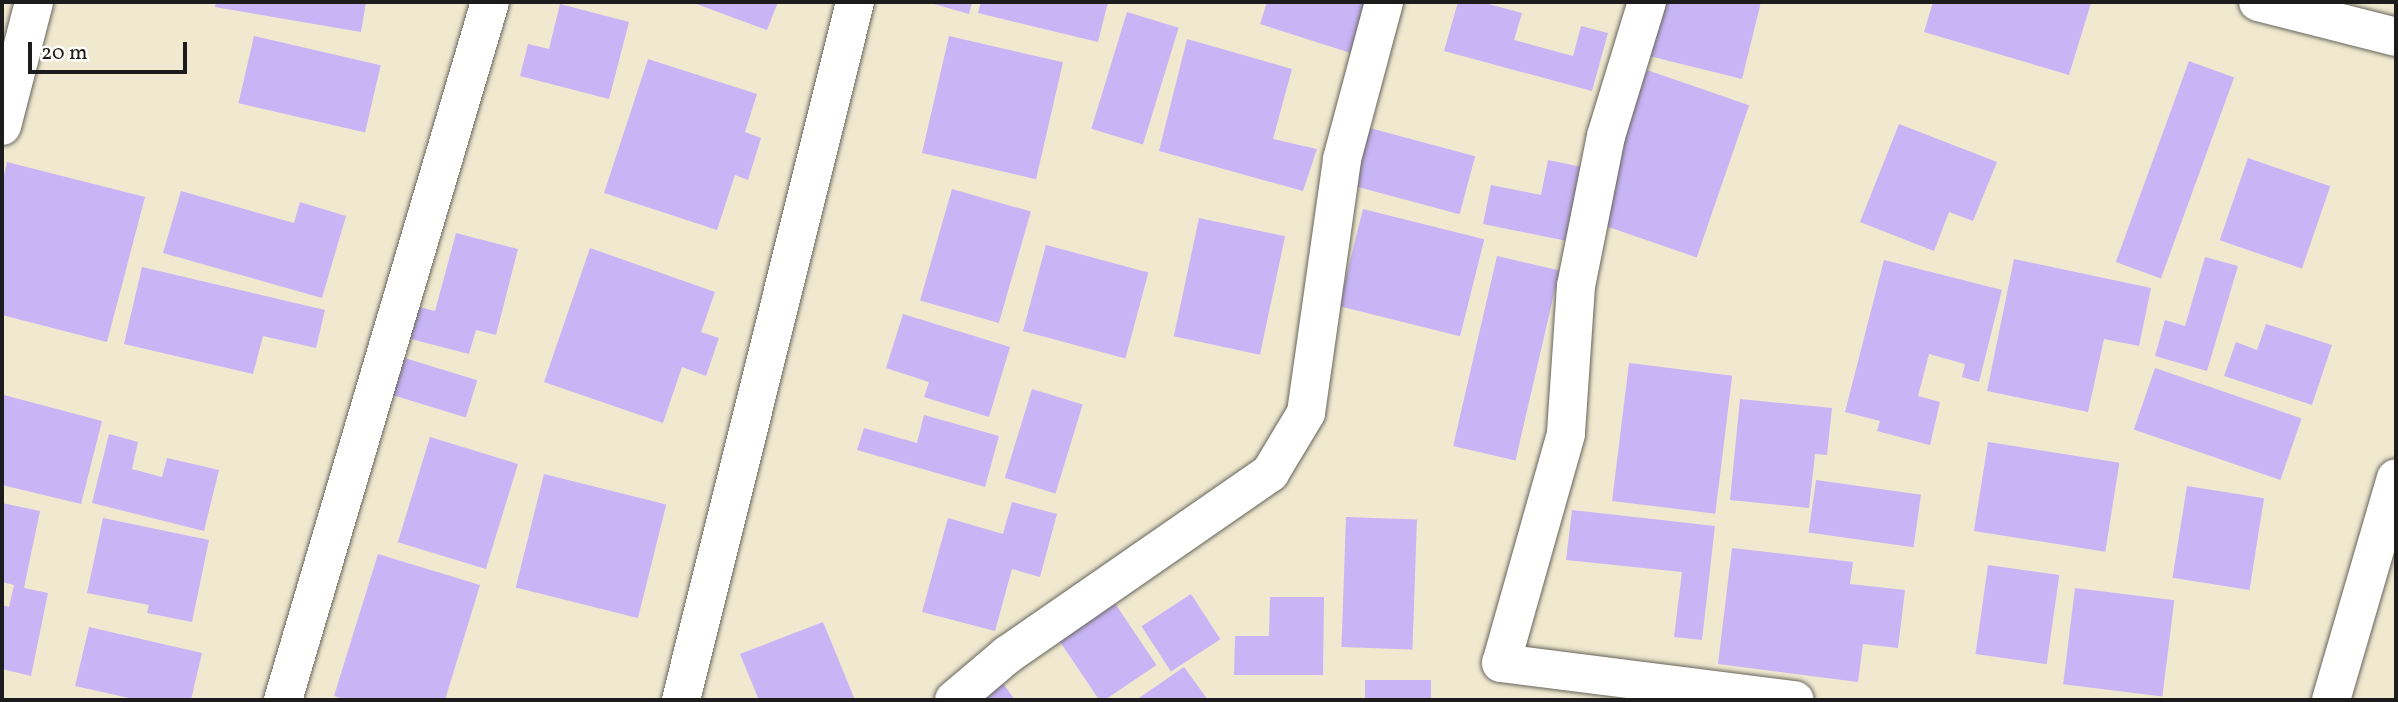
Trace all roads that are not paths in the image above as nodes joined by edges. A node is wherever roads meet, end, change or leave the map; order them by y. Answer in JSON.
{"nodes":[{"id":1,"x":34,"y":2,"type":"edge"},
{"id":2,"x":490,"y":2,"type":"edge"},
{"id":3,"x":855,"y":2,"type":"edge"},
{"id":4,"x":1384,"y":2,"type":"edge"},
{"id":5,"x":1647,"y":2,"type":"edge"},
{"id":6,"x":2258,"y":2,"type":"edge"},
{"id":7,"x":2396,"y":37,"type":"edge"},
{"id":8,"x":2,"y":126,"type":"edge"},
{"id":9,"x":2396,"y":478,"type":"edge"},
{"id":10,"x":283,"y":700,"type":"edge"},
{"id":11,"x":681,"y":700,"type":"edge"},
{"id":12,"x":954,"y":700,"type":"edge"},
{"id":13,"x":1794,"y":700,"type":"edge"},
{"id":14,"x":2331,"y":700,"type":"edge"}],
"edges":[{"from":1,"to":8,"type":"street"},
{"from":2,"to":10,"type":"street"},
{"from":3,"to":11,"type":"street"},
{"from":4,"to":12,"type":"street"},
{"from":5,"to":13,"type":"street"},
{"from":6,"to":7,"type":"street"},
{"from":9,"to":14,"type":"street"}]}
